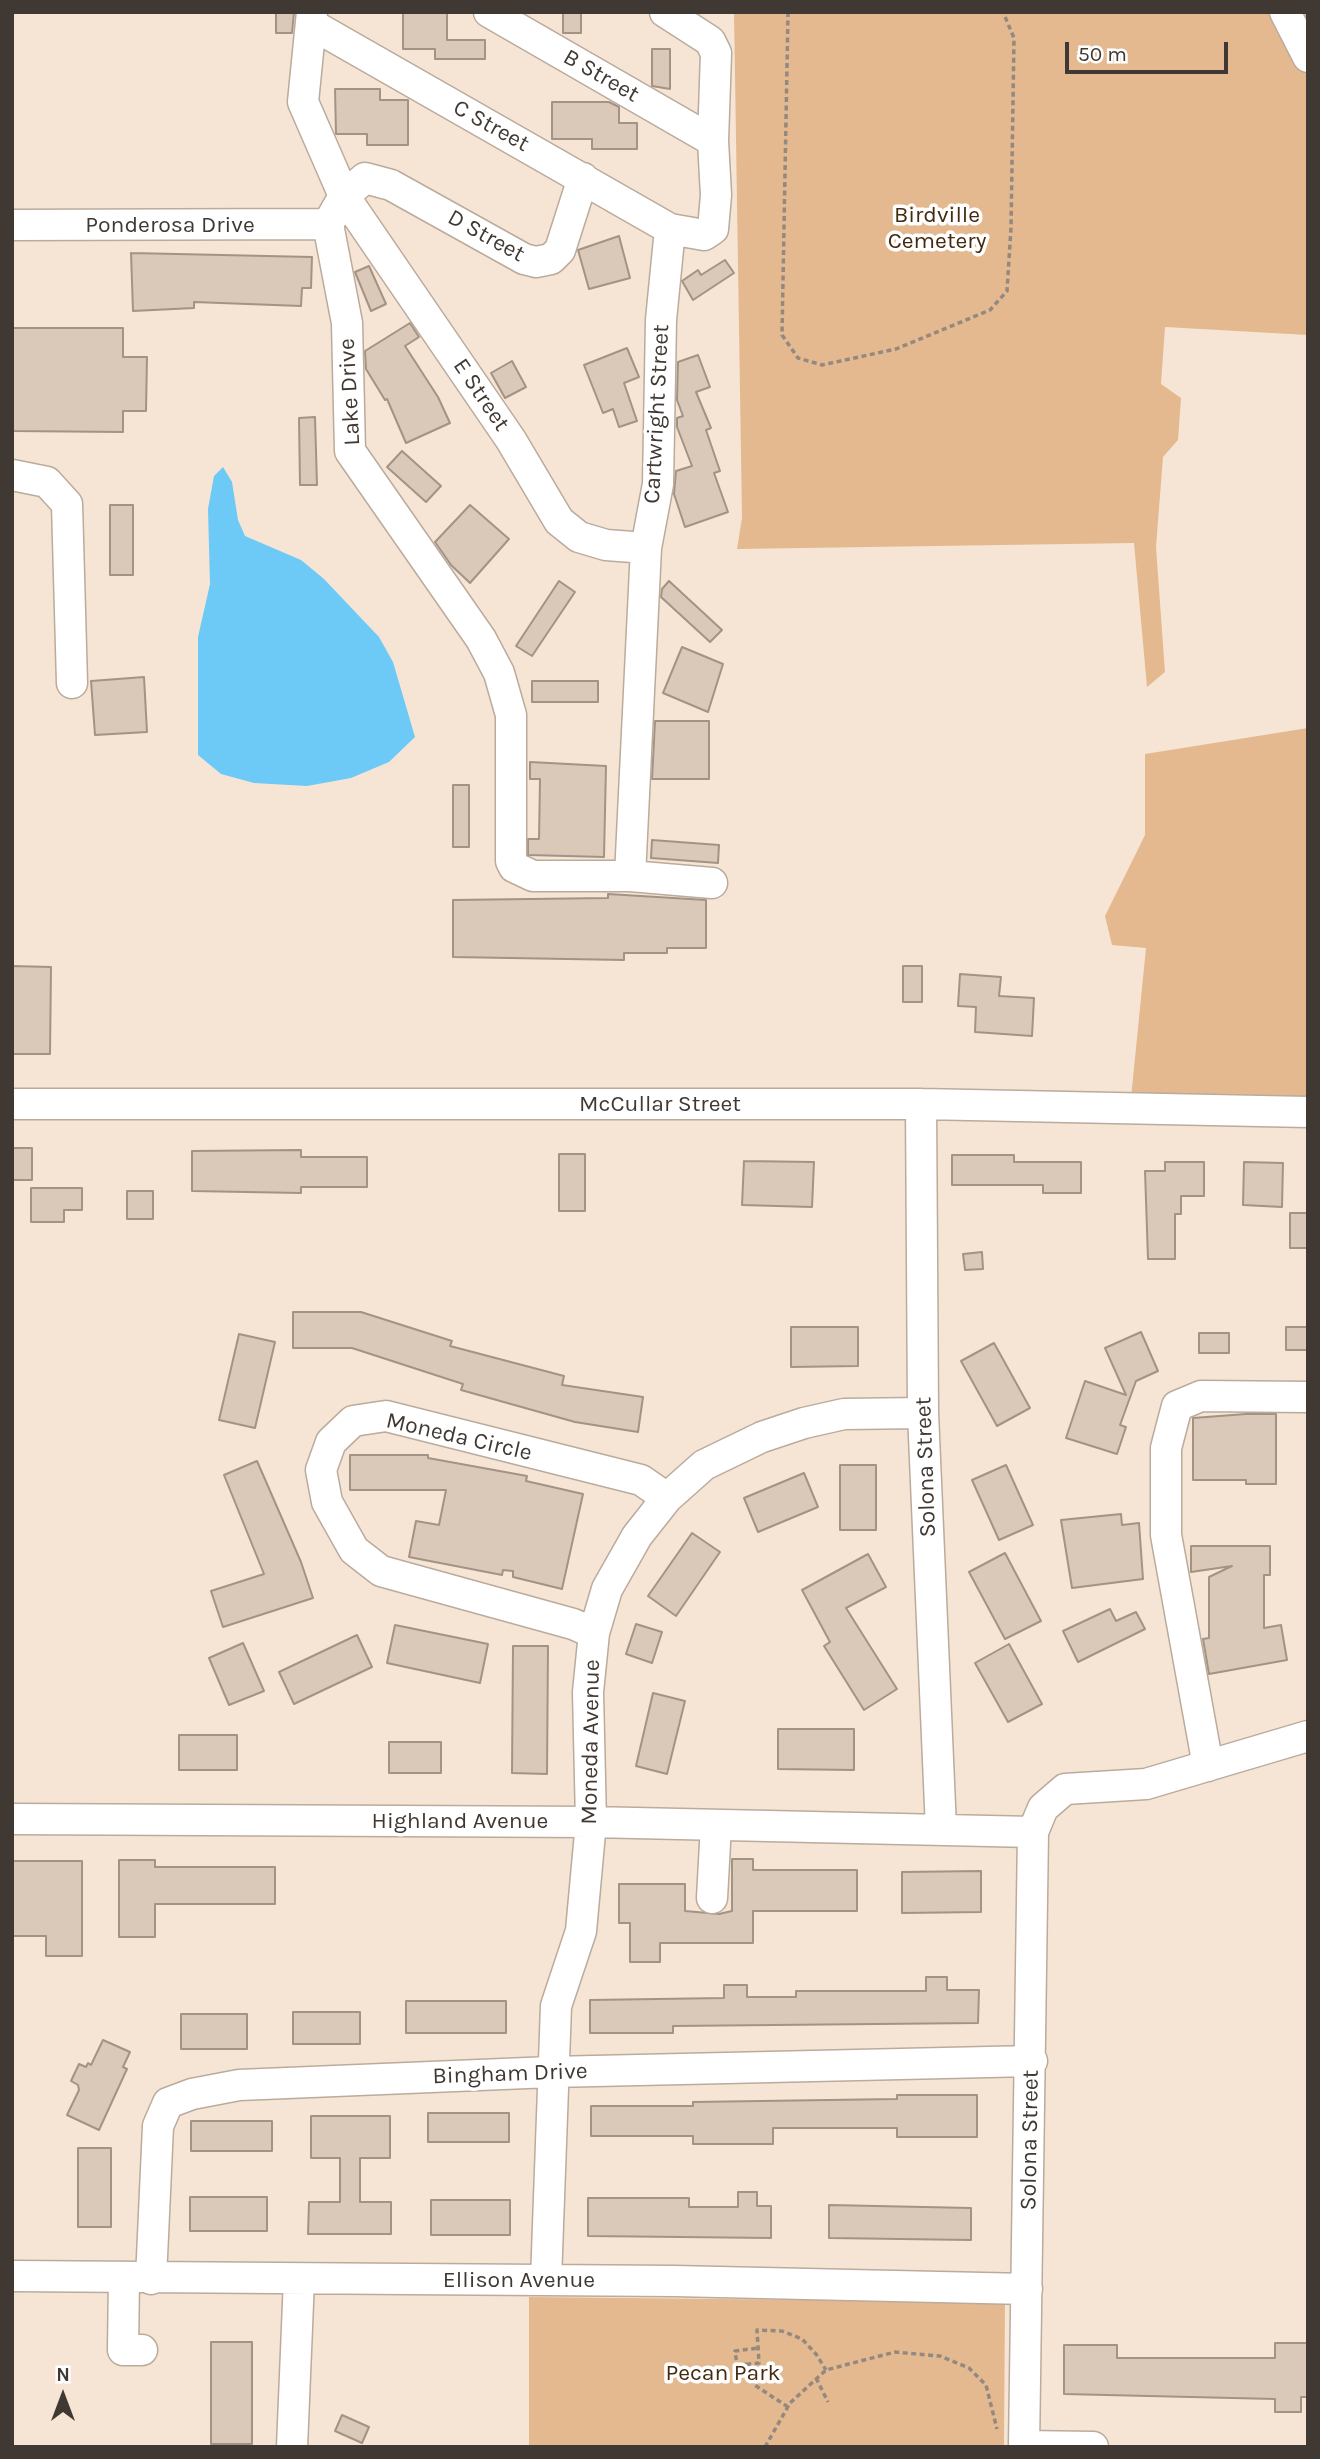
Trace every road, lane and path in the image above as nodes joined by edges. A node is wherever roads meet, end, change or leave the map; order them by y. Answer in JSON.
{"nodes":[{"id":1,"x":489,"y":12,"type":"edge"},
{"id":2,"x":666,"y":12,"type":"edge"},
{"id":3,"x":788,"y":12,"type":"edge"},
{"id":4,"x":1003,"y":12,"type":"edge"},
{"id":5,"x":1285,"y":12,"type":"edge"},
{"id":6,"x":311,"y":18,"type":"edge"},
{"id":7,"x":1308,"y":57,"type":"edge"},
{"id":8,"x":713,"y":141,"type":"junction"},
{"id":9,"x":583,"y":178,"type":"junction"},
{"id":10,"x":344,"y":196,"type":"junction"},
{"id":11,"x":328,"y":224,"type":"junction"},
{"id":12,"x":12,"y":226,"type":"edge"},
{"id":13,"x":670,"y":229,"type":"junction"},
{"id":14,"x":12,"y":475,"type":"edge"},
{"id":15,"x":646,"y":548,"type":"junction"},
{"id":16,"x":72,"y":683,"type":"dead end"},
{"id":17,"x":630,"y":876,"type":"junction"},
{"id":18,"x":712,"y":883,"type":"dead end"},
{"id":19,"x":12,"y":1104,"type":"edge"},
{"id":20,"x":921,"y":1104,"type":"junction"},
{"id":21,"x":1308,"y":1112,"type":"edge"},
{"id":22,"x":1308,"y":1397,"type":"edge"},
{"id":23,"x":923,"y":1413,"type":"junction"},
{"id":24,"x":667,"y":1498,"type":"junction"},
{"id":25,"x":594,"y":1633,"type":"junction"},
{"id":26,"x":1308,"y":1736,"type":"edge"},
{"id":27,"x":1208,"y":1766,"type":"junction"},
{"id":28,"x":12,"y":1819,"type":"edge"},
{"id":29,"x":591,"y":1822,"type":"junction"},
{"id":30,"x":716,"y":1825,"type":"junction"},
{"id":31,"x":942,"y":1829,"type":"junction"},
{"id":32,"x":1033,"y":1832,"type":"junction"},
{"id":33,"x":712,"y":1898,"type":"dead end"},
{"id":34,"x":1032,"y":2061,"type":"junction"},
{"id":35,"x":551,"y":2071,"type":"junction"},
{"id":36,"x":12,"y":2276,"type":"edge"},
{"id":37,"x":137,"y":2278,"type":"junction"},
{"id":38,"x":299,"y":2279,"type":"junction"},
{"id":39,"x":546,"y":2280,"type":"junction"},
{"id":40,"x":1027,"y":2289,"type":"junction"},
{"id":41,"x":758,"y":2348,"type":"junction"},
{"id":42,"x":142,"y":2350,"type":"dead end"},
{"id":43,"x":749,"y":2364,"type":"junction"},
{"id":44,"x":826,"y":2370,"type":"junction"},
{"id":45,"x":816,"y":2378,"type":"junction"},
{"id":46,"x":828,"y":2402,"type":"dead end"},
{"id":47,"x":788,"y":2407,"type":"junction"},
{"id":48,"x":997,"y":2433,"type":"dead end"},
{"id":49,"x":1024,"y":2446,"type":"edge"},
{"id":50,"x":292,"y":2447,"type":"edge"},
{"id":51,"x":765,"y":2447,"type":"edge"},
{"id":52,"x":1093,"y":2447,"type":"edge"}],
"edges":[{"from":1,"to":8,"type":"street","name":"B Street"},
{"from":2,"to":8,"type":"street"},
{"from":3,"to":4,"type":"path"},
{"from":5,"to":7,"type":"street"},
{"from":6,"to":9,"type":"street","name":"C Street"},
{"from":6,"to":10,"type":"street"},
{"from":8,"to":13,"type":"street"},
{"from":9,"to":10,"type":"street","name":"D Street"},
{"from":9,"to":13,"type":"street","name":"C Street"},
{"from":10,"to":11,"type":"street"},
{"from":10,"to":15,"type":"street","name":"E Street"},
{"from":11,"to":12,"type":"street","name":"Ponderosa Drive"},
{"from":11,"to":17,"type":"street","name":"Lake Drive"},
{"from":13,"to":15,"type":"street","name":"Cartwright Street"},
{"from":14,"to":16,"type":"street"},
{"from":15,"to":17,"type":"street","name":"Cartwright Street"},
{"from":17,"to":18,"type":"street"},
{"from":19,"to":20,"type":"street","name":"McCullar Street"},
{"from":20,"to":21,"type":"street","name":"McCullar Street"},
{"from":20,"to":23,"type":"street","name":"Solona Street"},
{"from":22,"to":27,"type":"street"},
{"from":23,"to":24,"type":"street","name":"Moneda Avenue"},
{"from":23,"to":31,"type":"street","name":"Solona Street"},
{"from":24,"to":25,"type":"street","name":"Moneda Avenue"},
{"from":24,"to":25,"type":"street","name":"Moneda Circle"},
{"from":25,"to":29,"type":"street","name":"Moneda Avenue"},
{"from":26,"to":27,"type":"street"},
{"from":27,"to":32,"type":"street"},
{"from":28,"to":29,"type":"street","name":"Highland Avenue"},
{"from":29,"to":30,"type":"street","name":"Highland Avenue"},
{"from":29,"to":35,"type":"street","name":"Moneda Avenue"},
{"from":30,"to":31,"type":"street","name":"Highland Avenue"},
{"from":30,"to":33,"type":"street"},
{"from":31,"to":32,"type":"street","name":"Highland Avenue"},
{"from":32,"to":34,"type":"street","name":"Solona Street"},
{"from":34,"to":35,"type":"street","name":"Bingham Drive"},
{"from":34,"to":40,"type":"street","name":"Solona Street"},
{"from":35,"to":37,"type":"street","name":"Bingham Drive"},
{"from":35,"to":39,"type":"street","name":"Moneda Avenue"},
{"from":36,"to":37,"type":"street","name":"Ellison Avenue"},
{"from":37,"to":38,"type":"street","name":"Ellison Avenue"},
{"from":37,"to":42,"type":"street"},
{"from":38,"to":39,"type":"street","name":"Ellison Avenue"},
{"from":38,"to":50,"type":"street"},
{"from":39,"to":40,"type":"street","name":"Ellison Avenue"},
{"from":40,"to":49,"type":"street","name":"Solona Street"},
{"from":41,"to":43,"type":"path"},
{"from":41,"to":43,"type":"path"},
{"from":41,"to":44,"type":"path"},
{"from":43,"to":47,"type":"path"},
{"from":44,"to":45,"type":"path"},
{"from":44,"to":48,"type":"path"},
{"from":45,"to":46,"type":"path"},
{"from":45,"to":47,"type":"path"},
{"from":47,"to":51,"type":"path"},
{"from":49,"to":52,"type":"street"}]}
